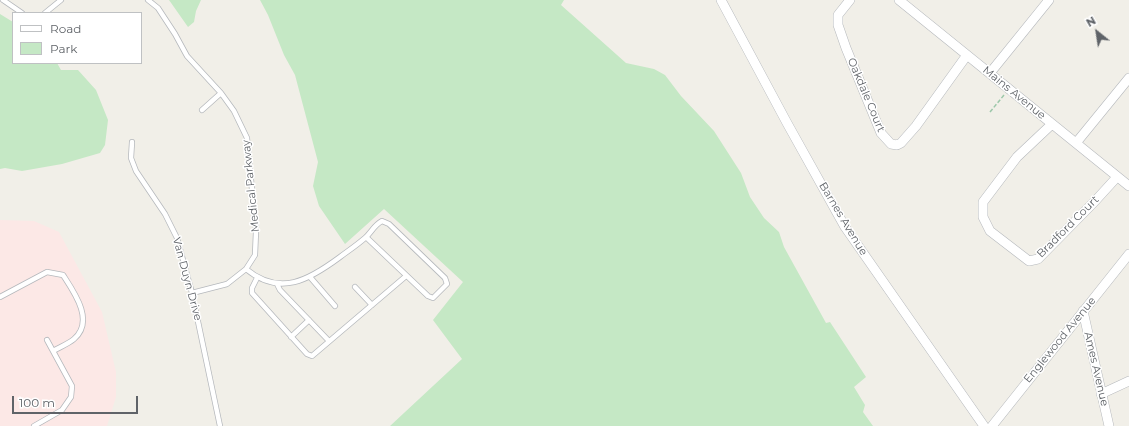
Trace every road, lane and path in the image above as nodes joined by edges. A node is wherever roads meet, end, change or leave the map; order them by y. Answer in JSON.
{"nodes":[{"id":1,"x":3,"y":0,"type":"edge"},
{"id":2,"x":61,"y":0,"type":"edge"},
{"id":3,"x":148,"y":0,"type":"edge"},
{"id":4,"x":721,"y":0,"type":"edge"},
{"id":5,"x":850,"y":0,"type":"edge"},
{"id":6,"x":1049,"y":0,"type":"edge"},
{"id":7,"x":903,"y":1,"type":"edge"},
{"id":8,"x":21,"y":12,"type":"edge"},
{"id":9,"x":46,"y":12,"type":"edge"},
{"id":10,"x":967,"y":55,"type":"junction"},
{"id":11,"x":990,"y":73,"type":"junction"},
{"id":12,"x":1129,"y":78,"type":"edge"},
{"id":13,"x":1009,"y":89,"type":"junction"},
{"id":14,"x":221,"y":93,"type":"junction"},
{"id":15,"x":202,"y":110,"type":"dead end"},
{"id":16,"x":990,"y":112,"type":"dead end"},
{"id":17,"x":1052,"y":124,"type":"junction"},
{"id":18,"x":132,"y":142,"type":"dead end"},
{"id":19,"x":1076,"y":143,"type":"junction"},
{"id":20,"x":1117,"y":176,"type":"junction"},
{"id":21,"x":1129,"y":186,"type":"edge"},
{"id":22,"x":366,"y":237,"type":"junction"},
{"id":23,"x":1129,"y":254,"type":"edge"},
{"id":24,"x":246,"y":269,"type":"junction"},
{"id":25,"x":406,"y":276,"type":"junction"},
{"id":26,"x":310,"y":277,"type":"junction"},
{"id":27,"x":257,"y":278,"type":"junction"},
{"id":28,"x":277,"y":284,"type":"junction"},
{"id":29,"x":355,"y":287,"type":"dead end"},
{"id":30,"x":192,"y":293,"type":"junction"},
{"id":31,"x":0,"y":297,"type":"edge"},
{"id":32,"x":372,"y":305,"type":"junction"},
{"id":33,"x":335,"y":306,"type":"dead end"},
{"id":34,"x":1083,"y":311,"type":"junction"},
{"id":35,"x":309,"y":320,"type":"junction"},
{"id":36,"x":291,"y":337,"type":"junction"},
{"id":37,"x":46,"y":340,"type":"dead end"},
{"id":38,"x":329,"y":341,"type":"junction"},
{"id":39,"x":53,"y":351,"type":"junction"},
{"id":40,"x":1129,"y":381,"type":"edge"},
{"id":41,"x":1101,"y":394,"type":"junction"},
{"id":42,"x":34,"y":426,"type":"edge"},
{"id":43,"x":220,"y":426,"type":"edge"},
{"id":44,"x":984,"y":426,"type":"edge"},
{"id":45,"x":992,"y":426,"type":"edge"},
{"id":46,"x":1109,"y":426,"type":"edge"}],
"edges":[{"from":1,"to":8,"type":"lane"},
{"from":2,"to":9,"type":"lane"},
{"from":3,"to":14,"type":"lane","name":"Medical Parkway"},
{"from":4,"to":44,"type":"street","name":"Barnes Avenue"},
{"from":5,"to":10,"type":"street","name":"Oakdale Court"},
{"from":6,"to":11,"type":"street"},
{"from":7,"to":10,"type":"street","name":"Mains Avenue"},
{"from":10,"to":11,"type":"street","name":"Mains Avenue"},
{"from":11,"to":13,"type":"street","name":"Mains Avenue"},
{"from":12,"to":19,"type":"street"},
{"from":13,"to":16,"type":"path"},
{"from":13,"to":17,"type":"street","name":"Mains Avenue"},
{"from":14,"to":15,"type":"lane"},
{"from":14,"to":24,"type":"lane","name":"Medical Parkway"},
{"from":17,"to":19,"type":"street","name":"Mains Avenue"},
{"from":17,"to":20,"type":"street","name":"Bradford Court"},
{"from":18,"to":30,"type":"lane","name":"Van Duyn Drive"},
{"from":19,"to":20,"type":"street","name":"Mains Avenue"},
{"from":20,"to":21,"type":"street","name":"Mains Avenue"},
{"from":22,"to":25,"type":"lane"},
{"from":22,"to":25,"type":"lane"},
{"from":22,"to":26,"type":"lane"},
{"from":23,"to":34,"type":"street","name":"Englewood Avenue"},
{"from":24,"to":27,"type":"lane"},
{"from":24,"to":30,"type":"lane","name":"Medical Parkway"},
{"from":25,"to":32,"type":"lane"},
{"from":26,"to":28,"type":"lane"},
{"from":26,"to":33,"type":"lane"},
{"from":27,"to":28,"type":"lane"},
{"from":27,"to":36,"type":"lane"},
{"from":28,"to":35,"type":"lane"},
{"from":29,"to":32,"type":"lane"},
{"from":30,"to":43,"type":"lane","name":"Van Duyn Drive"},
{"from":31,"to":39,"type":"lane"},
{"from":32,"to":38,"type":"lane"},
{"from":34,"to":41,"type":"street","name":"Ames Avenue"},
{"from":34,"to":45,"type":"street","name":"Englewood Avenue"},
{"from":35,"to":36,"type":"lane"},
{"from":35,"to":38,"type":"lane"},
{"from":36,"to":38,"type":"lane"},
{"from":37,"to":39,"type":"lane"},
{"from":39,"to":42,"type":"lane"},
{"from":40,"to":41,"type":"street"},
{"from":41,"to":46,"type":"street","name":"Ames Avenue"}]}
